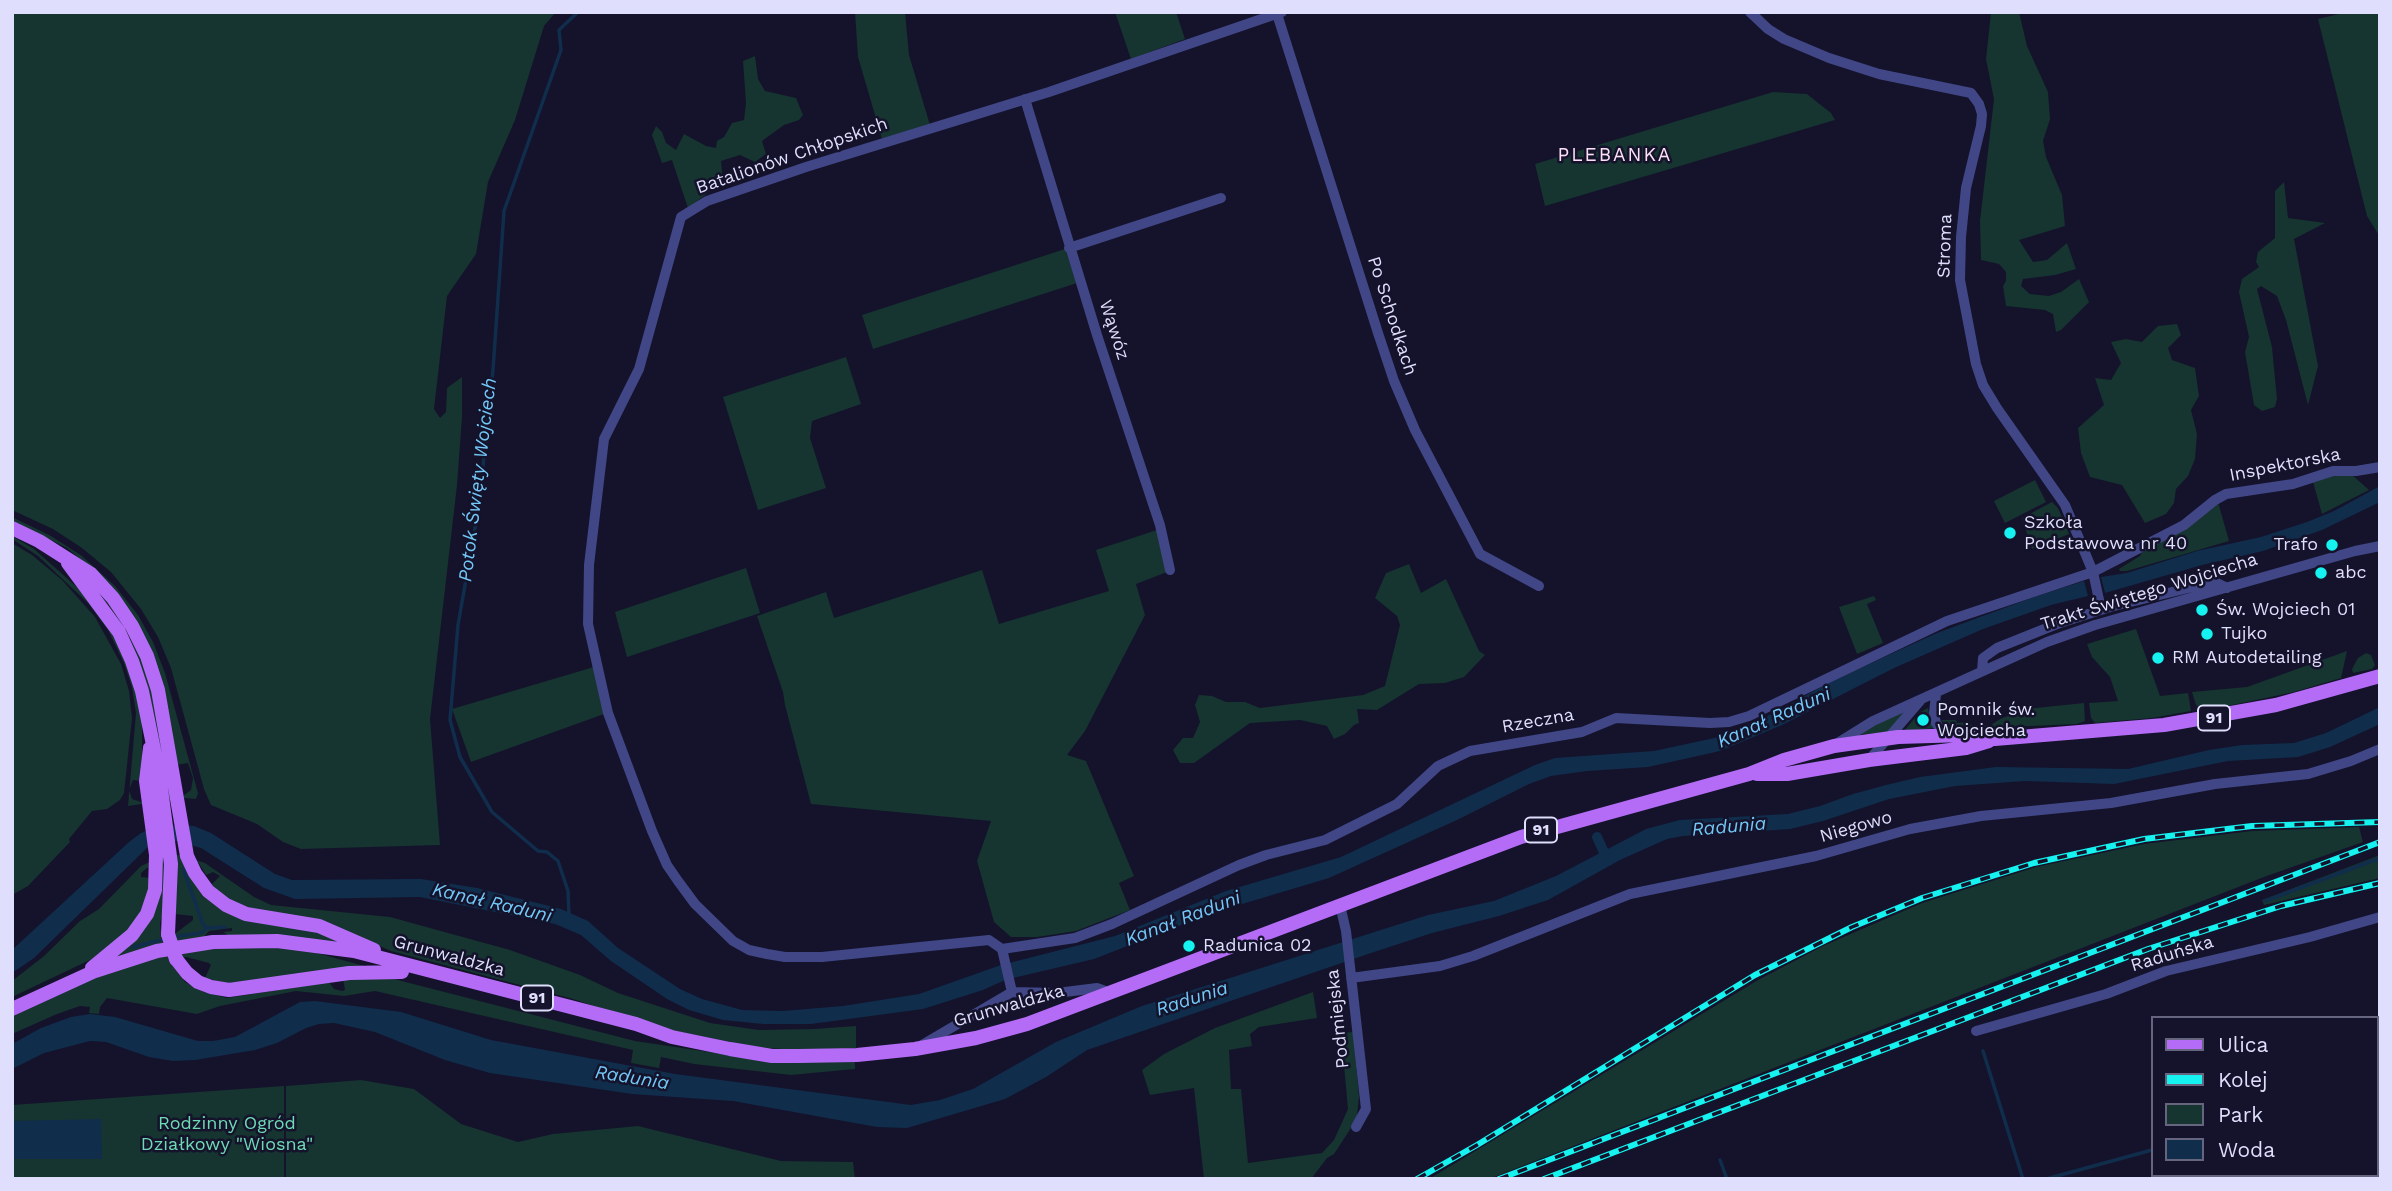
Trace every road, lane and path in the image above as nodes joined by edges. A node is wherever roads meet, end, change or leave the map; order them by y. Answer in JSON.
{"nodes":[{"id":1,"x":1750,"y":12,"type":"edge"},
{"id":2,"x":1275,"y":14,"type":"edge"},
{"id":3,"x":1024,"y":99,"type":"junction"},
{"id":4,"x":1221,"y":198,"type":"dead end"},
{"id":5,"x":1069,"y":248,"type":"junction"},
{"id":6,"x":2380,"y":467,"type":"edge"},
{"id":7,"x":12,"y":528,"type":"edge"},
{"id":8,"x":2380,"y":546,"type":"edge"},
{"id":9,"x":65,"y":559,"type":"junction"},
{"id":10,"x":1170,"y":570,"type":"dead end"},
{"id":11,"x":2093,"y":574,"type":"junction"},
{"id":12,"x":1539,"y":586,"type":"dead end"},
{"id":13,"x":2227,"y":588,"type":"junction"},
{"id":14,"x":2101,"y":609,"type":"junction"},
{"id":15,"x":1982,"y":671,"type":"junction"},
{"id":16,"x":2380,"y":676,"type":"edge"},
{"id":17,"x":1936,"y":694,"type":"junction"},
{"id":18,"x":1920,"y":701,"type":"junction"},
{"id":19,"x":1946,"y":736,"type":"junction"},
{"id":20,"x":1888,"y":738,"type":"junction"},
{"id":21,"x":1995,"y":739,"type":"junction"},
{"id":22,"x":1834,"y":746,"type":"junction"},
{"id":23,"x":2380,"y":748,"type":"edge"},
{"id":24,"x":1868,"y":760,"type":"junction"},
{"id":25,"x":1749,"y":774,"type":"junction"},
{"id":26,"x":164,"y":815,"type":"junction"},
{"id":27,"x":164,"y":865,"type":"junction"},
{"id":28,"x":1340,"y":905,"type":"junction"},
{"id":29,"x":2380,"y":917,"type":"edge"},
{"id":30,"x":1002,"y":950,"type":"junction"},
{"id":31,"x":401,"y":967,"type":"junction"},
{"id":32,"x":1351,"y":975,"type":"junction"},
{"id":33,"x":80,"y":978,"type":"junction"},
{"id":34,"x":1011,"y":988,"type":"junction"},
{"id":35,"x":1111,"y":993,"type":"junction"},
{"id":36,"x":12,"y":1009,"type":"edge"},
{"id":37,"x":1976,"y":1031,"type":"dead end"},
{"id":38,"x":915,"y":1049,"type":"junction"},
{"id":39,"x":1356,"y":1127,"type":"dead end"}],
"edges":[{"from":1,"to":11,"type":"street","name":"Stroma"},
{"from":2,"to":3,"type":"street","name":"Batalionów Chłopskich"},
{"from":2,"to":12,"type":"street","name":"Po Schodkach"},
{"from":3,"to":5,"type":"street","name":"Wąwóz"},
{"from":3,"to":30,"type":"street","name":"Batalionów Chłopskich"},
{"from":4,"to":5,"type":"street"},
{"from":5,"to":10,"type":"street","name":"Wąwóz"},
{"from":6,"to":11,"type":"street","name":"Inspektorska"},
{"from":7,"to":9,"type":"main road"},
{"from":8,"to":13,"type":"street","name":"Trakt Świętego Wojciecha"},
{"from":9,"to":26,"type":"main road"},
{"from":9,"to":26,"type":"main road"},
{"from":11,"to":14,"type":"street","name":"Stroma"},
{"from":11,"to":30,"type":"street","name":"Rzeczna"},
{"from":13,"to":14,"type":"street"},
{"from":13,"to":15,"type":"street","name":"Trakt Świętego Wojciecha"},
{"from":14,"to":15,"type":"street"},
{"from":15,"to":17,"type":"street","name":"Trakt Świętego Wojciecha"},
{"from":16,"to":21,"type":"main road","name":"Trakt Świętego Wojciecha","number":"91"},
{"from":17,"to":18,"type":"street","name":"Trakt Świętego Wojciecha"},
{"from":17,"to":19,"type":"street"},
{"from":18,"to":20,"type":"street","name":"Trakt Świętego Wojciecha"},
{"from":18,"to":22,"type":"street","name":"Trakt Świętego Wojciecha"},
{"from":19,"to":20,"type":"main road","name":"Trakt Świętego Wojciecha","number":"91"},
{"from":19,"to":21,"type":"main road","name":"Trakt Świętego Wojciecha","number":"91"},
{"from":20,"to":22,"type":"main road","name":"Trakt Świętego Wojciecha","number":"91"},
{"from":20,"to":24,"type":"street","name":"Trakt Świętego Wojciecha"},
{"from":21,"to":24,"type":"main road","name":"Trakt Świętego Wojciecha","number":"91"},
{"from":22,"to":25,"type":"main road","name":"Trakt Świętego Wojciecha","number":"91"},
{"from":23,"to":32,"type":"street","name":"Niegowo"},
{"from":24,"to":25,"type":"main road","name":"Trakt Świętego Wojciecha","number":"91"},
{"from":25,"to":28,"type":"main road","name":"Trakt Świętego Wojciecha","number":"91"},
{"from":26,"to":27,"type":"main road"},
{"from":26,"to":31,"type":"main road"},
{"from":27,"to":31,"type":"main road","bridge":true},
{"from":27,"to":33,"type":"main road"},
{"from":28,"to":32,"type":"street","name":"Podmiejska"},
{"from":28,"to":35,"type":"main road","name":"Grunwaldzka","number":"91"},
{"from":29,"to":37,"type":"street","name":"Raduńska"},
{"from":30,"to":34,"type":"street"},
{"from":31,"to":33,"type":"main road","name":"Grunwaldzka","number":"91"},
{"from":31,"to":38,"type":"main road","name":"Grunwaldzka","number":"91"},
{"from":32,"to":39,"type":"street","name":"Podmiejska"},
{"from":33,"to":36,"type":"main road","name":"Grunwaldzka","number":"91"},
{"from":34,"to":35,"type":"street"},
{"from":34,"to":38,"type":"street"},
{"from":35,"to":38,"type":"main road","name":"Grunwaldzka","number":"91"}]}
